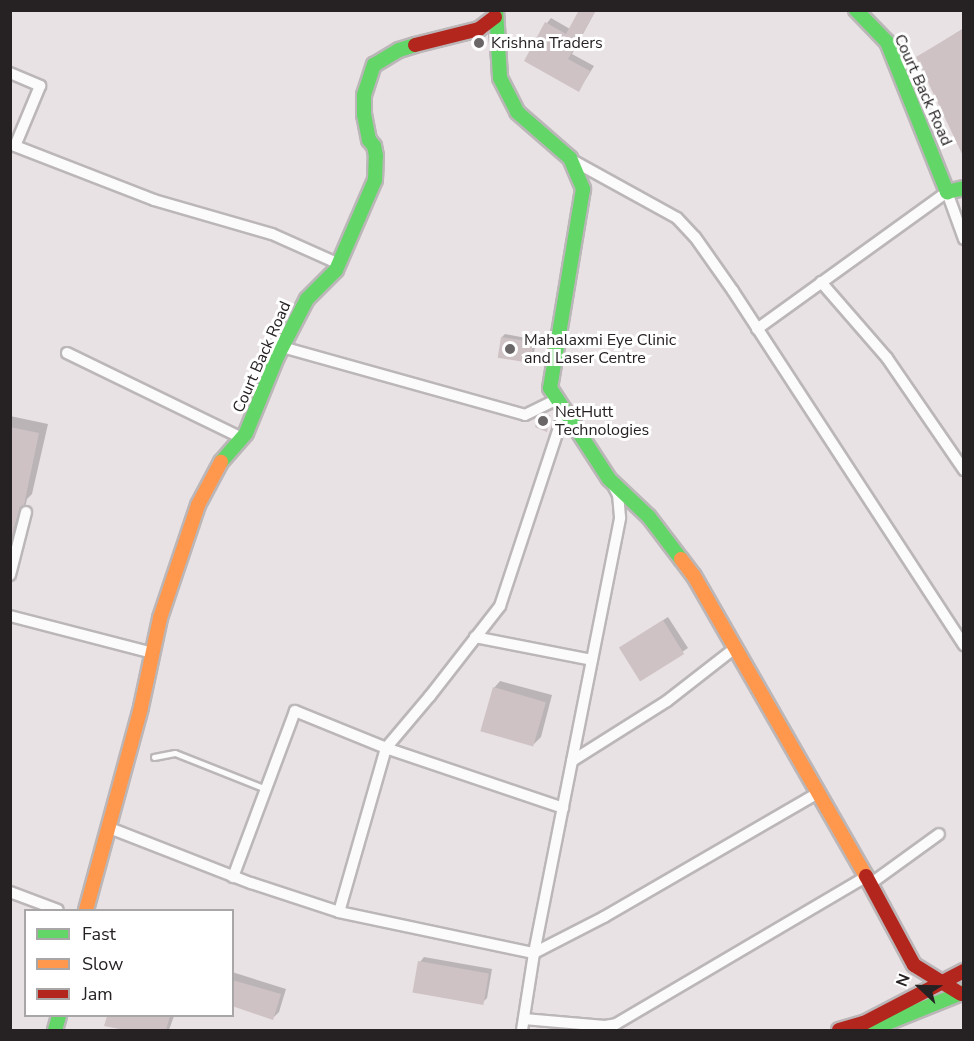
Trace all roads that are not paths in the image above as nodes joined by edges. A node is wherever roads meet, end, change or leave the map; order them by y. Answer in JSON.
{"nodes":[{"id":1,"x":856,"y":10,"type":"edge"},
{"id":2,"x":495,"y":14,"type":"edge"},
{"id":3,"x":10,"y":74,"type":"edge"},
{"id":4,"x":570,"y":158,"type":"junction"},
{"id":5,"x":963,"y":188,"type":"edge"},
{"id":6,"x":947,"y":192,"type":"junction"},
{"id":7,"x":963,"y":239,"type":"edge"},
{"id":8,"x":339,"y":264,"type":"junction"},
{"id":9,"x":821,"y":282,"type":"junction"},
{"id":10,"x":757,"y":329,"type":"junction"},
{"id":11,"x":282,"y":346,"type":"junction"},
{"id":12,"x":67,"y":353,"type":"dead end"},
{"id":13,"x":556,"y":400,"type":"junction"},
{"id":14,"x":564,"y":412,"type":"junction"},
{"id":15,"x":242,"y":438,"type":"junction"},
{"id":16,"x":963,"y":470,"type":"edge"},
{"id":17,"x":609,"y":479,"type":"junction"},
{"id":18,"x":26,"y":512,"type":"dead end"},
{"id":19,"x":10,"y":575,"type":"edge"},
{"id":20,"x":10,"y":616,"type":"edge"},
{"id":21,"x":475,"y":637,"type":"junction"},
{"id":22,"x":963,"y":645,"type":"edge"},
{"id":23,"x":735,"y":648,"type":"junction"},
{"id":24,"x":153,"y":653,"type":"junction"},
{"id":25,"x":592,"y":660,"type":"junction"},
{"id":26,"x":386,"y":747,"type":"junction"},
{"id":27,"x":154,"y":757,"type":"dead end"},
{"id":28,"x":572,"y":761,"type":"junction"},
{"id":29,"x":266,"y":789,"type":"junction"},
{"id":30,"x":818,"y":793,"type":"junction"},
{"id":31,"x":563,"y":808,"type":"junction"},
{"id":32,"x":108,"y":827,"type":"junction"},
{"id":33,"x":939,"y":834,"type":"dead end"},
{"id":34,"x":233,"y":877,"type":"junction"},
{"id":35,"x":868,"y":880,"type":"junction"},
{"id":36,"x":10,"y":892,"type":"edge"},
{"id":37,"x":55,"y":909,"type":"edge"},
{"id":38,"x":86,"y":909,"type":"edge"},
{"id":39,"x":339,"y":912,"type":"junction"},
{"id":40,"x":534,"y":953,"type":"junction"},
{"id":41,"x":963,"y":971,"type":"edge"},
{"id":42,"x":943,"y":982,"type":"junction"},
{"id":43,"x":963,"y":994,"type":"edge"},
{"id":44,"x":523,"y":1025,"type":"edge"},
{"id":45,"x":839,"y":1030,"type":"edge"},
{"id":46,"x":870,"y":1030,"type":"edge"}],
"edges":[{"from":1,"to":6,"type":"street","name":"Court Back Road"},
{"from":2,"to":4,"type":"street"},
{"from":2,"to":8,"type":"street","name":"Court Back Road"},
{"from":3,"to":8,"type":"street"},
{"from":4,"to":10,"type":"street"},
{"from":4,"to":13,"type":"street"},
{"from":5,"to":6,"type":"street"},
{"from":6,"to":7,"type":"street"},
{"from":6,"to":9,"type":"street"},
{"from":8,"to":11,"type":"street","name":"Court Back Road"},
{"from":9,"to":10,"type":"street"},
{"from":9,"to":16,"type":"street"},
{"from":10,"to":22,"type":"street"},
{"from":11,"to":13,"type":"street"},
{"from":11,"to":15,"type":"street","name":"Court Back Road"},
{"from":12,"to":15,"type":"street"},
{"from":13,"to":14,"type":"street"},
{"from":14,"to":17,"type":"street"},
{"from":14,"to":21,"type":"street"},
{"from":15,"to":24,"type":"street","name":"Court Back Road"},
{"from":17,"to":23,"type":"street"},
{"from":17,"to":25,"type":"street"},
{"from":18,"to":19,"type":"street"},
{"from":20,"to":24,"type":"street"},
{"from":21,"to":25,"type":"street"},
{"from":21,"to":26,"type":"street"},
{"from":23,"to":28,"type":"street"},
{"from":23,"to":30,"type":"street"},
{"from":24,"to":32,"type":"street","name":"Court Back Road"},
{"from":25,"to":28,"type":"street"},
{"from":26,"to":29,"type":"street"},
{"from":26,"to":31,"type":"street"},
{"from":26,"to":39,"type":"street"},
{"from":27,"to":29,"type":"lane"},
{"from":28,"to":31,"type":"street"},
{"from":29,"to":34,"type":"street"},
{"from":30,"to":35,"type":"street"},
{"from":30,"to":40,"type":"street"},
{"from":31,"to":40,"type":"street"},
{"from":32,"to":34,"type":"street"},
{"from":32,"to":38,"type":"street","name":"Court Back Road"},
{"from":33,"to":35,"type":"street"},
{"from":34,"to":39,"type":"street"},
{"from":35,"to":42,"type":"street"},
{"from":35,"to":44,"type":"street"},
{"from":36,"to":37,"type":"street"},
{"from":39,"to":40,"type":"street"},
{"from":40,"to":44,"type":"street"},
{"from":41,"to":42,"type":"street"},
{"from":42,"to":43,"type":"street"},
{"from":42,"to":45,"type":"street"},
{"from":43,"to":46,"type":"street"}]}
